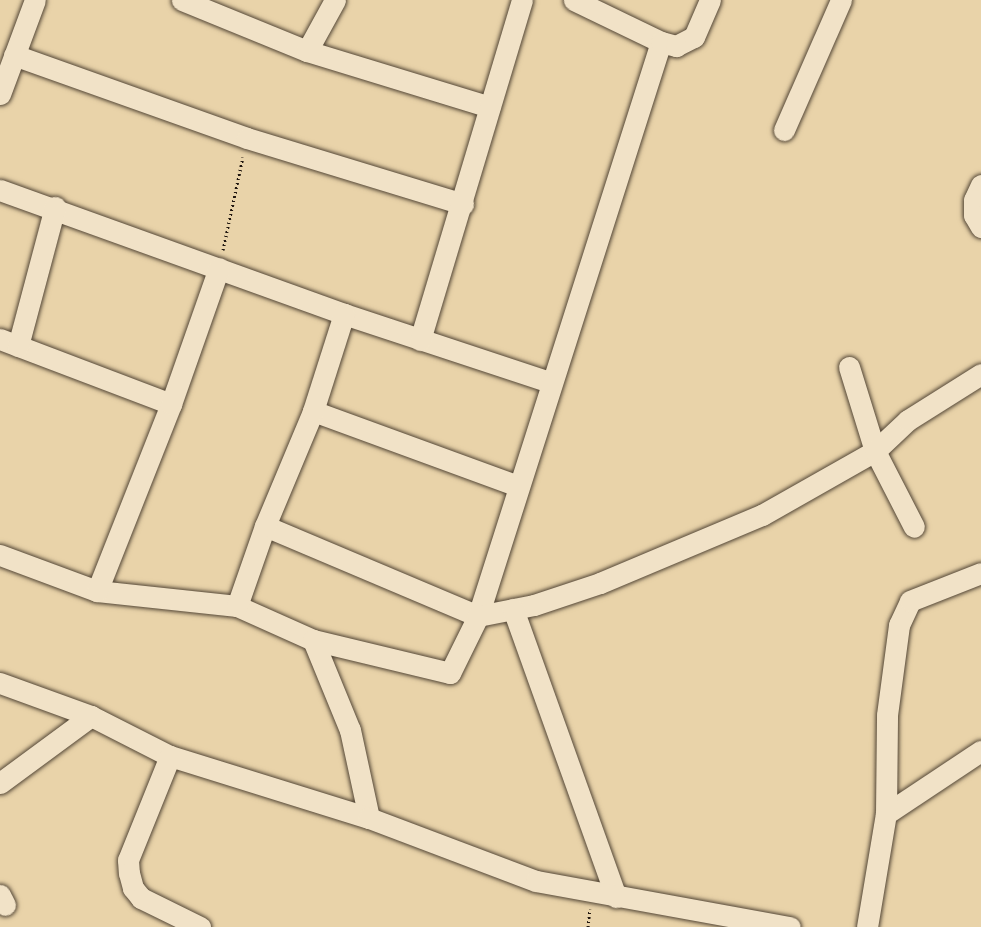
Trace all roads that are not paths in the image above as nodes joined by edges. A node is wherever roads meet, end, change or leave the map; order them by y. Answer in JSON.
{"nodes":[{"id":1,"x":35,"y":0,"type":"edge"},
{"id":2,"x":182,"y":0,"type":"edge"},
{"id":3,"x":335,"y":0,"type":"edge"},
{"id":4,"x":522,"y":0,"type":"edge"},
{"id":5,"x":574,"y":0,"type":"edge"},
{"id":6,"x":710,"y":0,"type":"edge"},
{"id":7,"x":841,"y":0,"type":"edge"},
{"id":8,"x":609,"y":8,"type":"edge"},
{"id":9,"x":661,"y":42,"type":"junction"},
{"id":10,"x":307,"y":51,"type":"junction"},
{"id":11,"x":14,"y":55,"type":"junction"},
{"id":12,"x":0,"y":94,"type":"edge"},
{"id":13,"x":490,"y":107,"type":"junction"},
{"id":14,"x":783,"y":130,"type":"dead end"},
{"id":15,"x":981,"y":185,"type":"edge"},
{"id":16,"x":0,"y":190,"type":"edge"},
{"id":17,"x":463,"y":204,"type":"junction"},
{"id":18,"x":55,"y":207,"type":"junction"},
{"id":19,"x":981,"y":227,"type":"edge"},
{"id":20,"x":219,"y":268,"type":"junction"},
{"id":21,"x":344,"y":314,"type":"junction"},
{"id":22,"x":420,"y":340,"type":"junction"},
{"id":23,"x":9,"y":343,"type":"edge"},
{"id":24,"x":849,"y":367,"type":"dead end"},
{"id":25,"x":981,"y":374,"type":"edge"},
{"id":26,"x":550,"y":381,"type":"junction"},
{"id":27,"x":171,"y":404,"type":"junction"},
{"id":28,"x":313,"y":411,"type":"junction"},
{"id":29,"x":875,"y":452,"type":"junction"},
{"id":30,"x":518,"y":486,"type":"junction"},
{"id":31,"x":265,"y":526,"type":"junction"},
{"id":32,"x":914,"y":527,"type":"dead end"},
{"id":33,"x":0,"y":555,"type":"edge"},
{"id":34,"x":981,"y":573,"type":"edge"},
{"id":35,"x":97,"y":591,"type":"junction"},
{"id":36,"x":237,"y":606,"type":"junction"},
{"id":37,"x":513,"y":609,"type":"junction"},
{"id":38,"x":478,"y":616,"type":"junction"},
{"id":39,"x":314,"y":640,"type":"junction"},
{"id":40,"x":0,"y":683,"type":"edge"},
{"id":41,"x":92,"y":716,"type":"junction"},
{"id":42,"x":981,"y":751,"type":"edge"},
{"id":43,"x":170,"y":756,"type":"junction"},
{"id":44,"x":0,"y":783,"type":"edge"},
{"id":45,"x":886,"y":814,"type":"junction"},
{"id":46,"x":369,"y":818,"type":"junction"},
{"id":47,"x":616,"y":897,"type":"junction"},
{"id":48,"x":200,"y":927,"type":"edge"},
{"id":49,"x":790,"y":927,"type":"edge"},
{"id":50,"x":867,"y":927,"type":"edge"}],
"edges":[{"from":1,"to":11,"type":"street"},
{"from":2,"to":10,"type":"street"},
{"from":3,"to":10,"type":"street"},
{"from":4,"to":13,"type":"street"},
{"from":5,"to":8,"type":"street"},
{"from":6,"to":9,"type":"street"},
{"from":7,"to":14,"type":"street"},
{"from":8,"to":9,"type":"street"},
{"from":9,"to":26,"type":"street"},
{"from":10,"to":13,"type":"street"},
{"from":11,"to":12,"type":"street"},
{"from":11,"to":17,"type":"street"},
{"from":13,"to":17,"type":"street"},
{"from":15,"to":19,"type":"street"},
{"from":16,"to":18,"type":"street"},
{"from":17,"to":22,"type":"street"},
{"from":18,"to":20,"type":"street"},
{"from":18,"to":23,"type":"street"},
{"from":20,"to":21,"type":"street"},
{"from":20,"to":27,"type":"street"},
{"from":21,"to":22,"type":"street"},
{"from":21,"to":28,"type":"street"},
{"from":22,"to":26,"type":"street"},
{"from":23,"to":27,"type":"street"},
{"from":24,"to":29,"type":"street"},
{"from":25,"to":29,"type":"street"},
{"from":26,"to":30,"type":"street"},
{"from":27,"to":35,"type":"street"},
{"from":28,"to":30,"type":"street"},
{"from":28,"to":31,"type":"street"},
{"from":29,"to":32,"type":"street"},
{"from":29,"to":37,"type":"street"},
{"from":30,"to":38,"type":"street"},
{"from":31,"to":36,"type":"street"},
{"from":31,"to":38,"type":"street"},
{"from":33,"to":35,"type":"street"},
{"from":34,"to":45,"type":"street"},
{"from":35,"to":36,"type":"street"},
{"from":36,"to":39,"type":"street"},
{"from":37,"to":38,"type":"street"},
{"from":37,"to":47,"type":"street"},
{"from":38,"to":39,"type":"street"},
{"from":39,"to":46,"type":"street"},
{"from":40,"to":41,"type":"street"},
{"from":41,"to":43,"type":"street"},
{"from":41,"to":44,"type":"street"},
{"from":42,"to":45,"type":"street"},
{"from":43,"to":46,"type":"street"},
{"from":43,"to":48,"type":"street"},
{"from":45,"to":50,"type":"street"},
{"from":46,"to":47,"type":"street"},
{"from":47,"to":49,"type":"street"}]}
